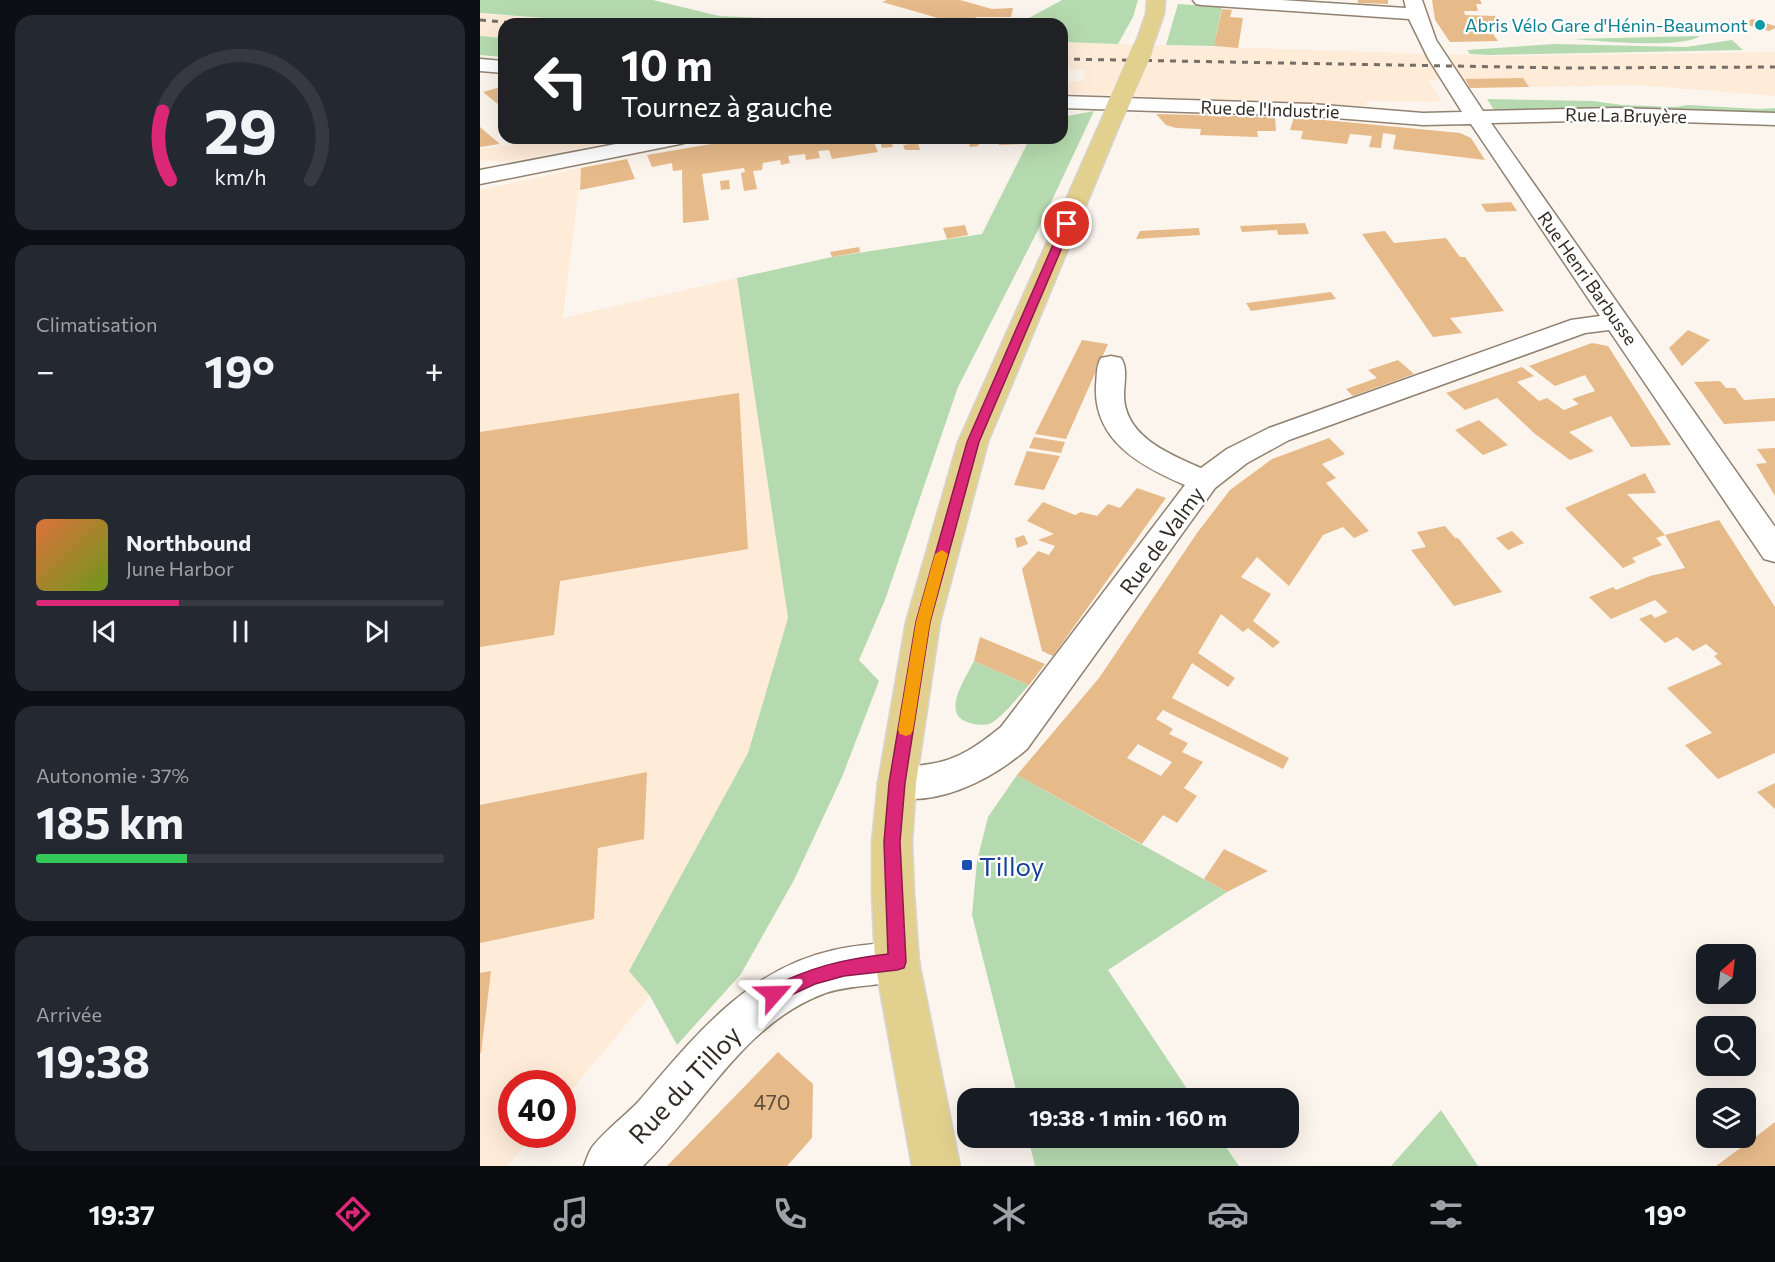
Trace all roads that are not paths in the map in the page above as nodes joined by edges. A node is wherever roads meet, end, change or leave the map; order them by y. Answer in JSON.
{"nodes":[{"id":1,"x":1202,"y":0,"type":"edge"},
{"id":2,"x":1156,"y":1,"type":"edge"},
{"id":3,"x":1414,"y":7,"type":"edge"},
{"id":4,"x":480,"y":65,"type":"edge"},
{"id":5,"x":498,"y":66,"type":"edge"},
{"id":6,"x":1604,"y":96,"type":"dead end"},
{"id":7,"x":1680,"y":100,"type":"dead end"},
{"id":8,"x":1068,"y":102,"type":"edge"},
{"id":9,"x":1482,"y":106,"type":"junction"},
{"id":10,"x":1775,"y":119,"type":"edge"},
{"id":11,"x":649,"y":144,"type":"edge"},
{"id":12,"x":480,"y":177,"type":"edge"},
{"id":13,"x":1618,"y":321,"type":"junction"},
{"id":14,"x":1111,"y":364,"type":"dead end"},
{"id":15,"x":1204,"y":481,"type":"junction"},
{"id":16,"x":1775,"y":550,"type":"edge"},
{"id":17,"x":897,"y":783,"type":"junction"},
{"id":18,"x":897,"y":962,"type":"junction"},
{"id":19,"x":608,"y":1166,"type":"edge"},
{"id":20,"x":936,"y":1166,"type":"edge"}],
"edges":[{"from":1,"to":3,"type":"street"},
{"from":2,"to":17,"type":"main road","bridge":true},
{"from":3,"to":9,"type":"street"},
{"from":4,"to":5,"type":"street"},
{"from":6,"to":7,"type":"street"},
{"from":8,"to":9,"type":"street","name":"Rue de l'Industrie"},
{"from":9,"to":10,"type":"street","name":"Rue La Bruyère"},
{"from":9,"to":13,"type":"street","name":"Rue Henri Barbusse"},
{"from":11,"to":12,"type":"street"},
{"from":13,"to":15,"type":"street","name":"Rue de Valmy"},
{"from":13,"to":16,"type":"street","name":"Rue Henri Barbusse"},
{"from":14,"to":15,"type":"street"},
{"from":15,"to":17,"type":"street","name":"Rue de Valmy"},
{"from":17,"to":18,"type":"main road"},
{"from":18,"to":19,"type":"street","name":"Rue du Tilloy"},
{"from":18,"to":20,"type":"main road"}]}
